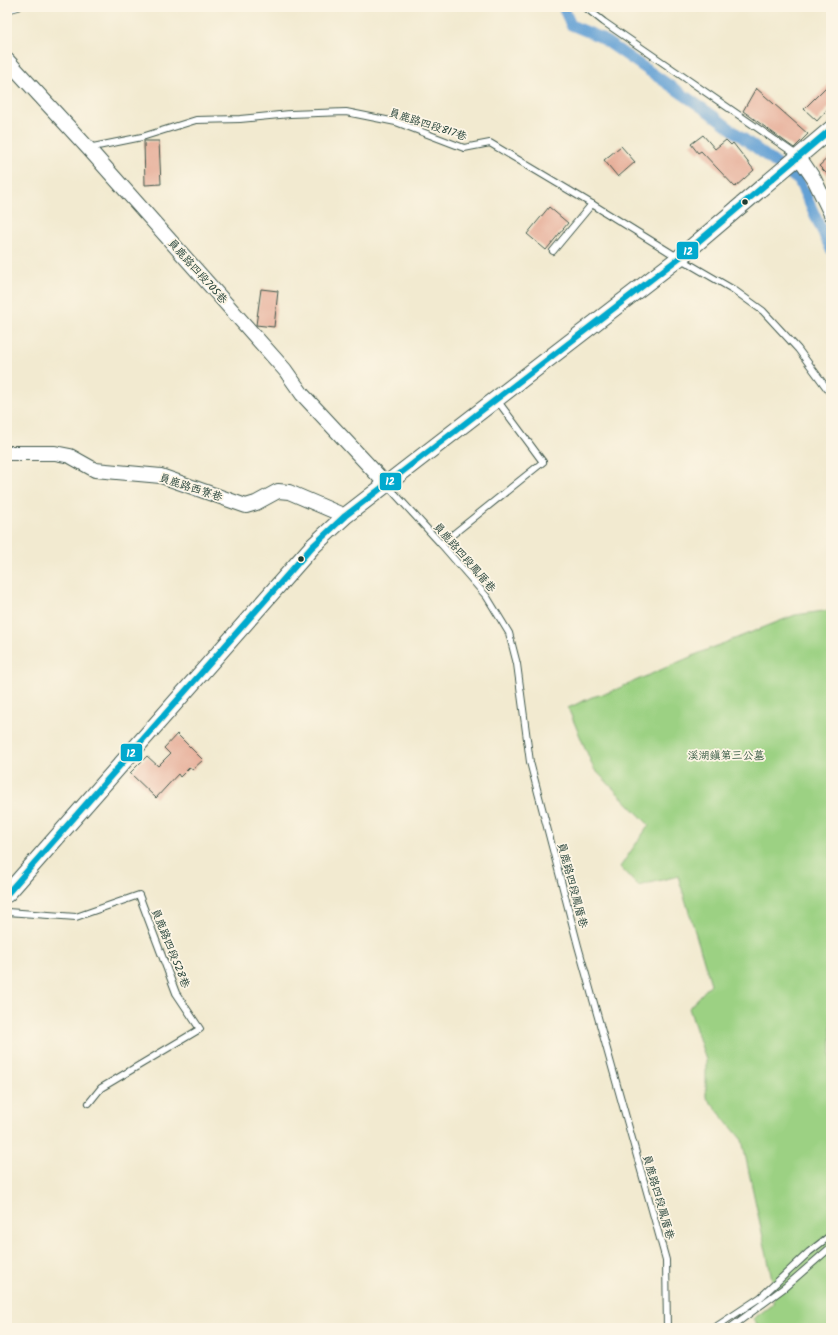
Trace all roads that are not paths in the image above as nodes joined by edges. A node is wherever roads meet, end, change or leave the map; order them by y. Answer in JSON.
{"nodes":[{"id":1,"x":18,"y":7,"type":"edge"},
{"id":2,"x":585,"y":7,"type":"edge"},
{"id":3,"x":7,"y":10,"type":"edge"},
{"id":4,"x":7,"y":60,"type":"edge"},
{"id":5,"x":831,"y":128,"type":"edge"},
{"id":6,"x":88,"y":148,"type":"junction"},
{"id":7,"x":799,"y":157,"type":"junction"},
{"id":8,"x":592,"y":204,"type":"junction"},
{"id":9,"x":831,"y":214,"type":"edge"},
{"id":10,"x":553,"y":251,"type":"dead end"},
{"id":11,"x":680,"y":258,"type":"junction"},
{"id":12,"x":831,"y":394,"type":"edge"},
{"id":13,"x":497,"y":400,"type":"junction"},
{"id":14,"x":7,"y":453,"type":"edge"},
{"id":15,"x":386,"y":484,"type":"junction"},
{"id":16,"x":345,"y":516,"type":"junction"},
{"id":17,"x":441,"y":544,"type":"junction"},
{"id":18,"x":7,"y":894,"type":"edge"},
{"id":19,"x":7,"y":912,"type":"edge"},
{"id":20,"x":89,"y":1103,"type":"dead end"},
{"id":21,"x":831,"y":1235,"type":"edge"},
{"id":22,"x":831,"y":1247,"type":"edge"},
{"id":23,"x":667,"y":1328,"type":"edge"},
{"id":24,"x":714,"y":1328,"type":"edge"},
{"id":25,"x":730,"y":1328,"type":"edge"}],
"edges":[{"from":1,"to":3,"type":"lane"},
{"from":2,"to":7,"type":"lane"},
{"from":4,"to":6,"type":"street","name":"員鹿路四段705巷"},
{"from":5,"to":7,"type":"main road"},
{"from":6,"to":8,"type":"lane","name":"員鹿路四段817巷"},
{"from":6,"to":15,"type":"street","name":"員鹿路四段705巷"},
{"from":7,"to":9,"type":"street"},
{"from":7,"to":11,"type":"main road"},
{"from":8,"to":10,"type":"lane"},
{"from":8,"to":11,"type":"lane","name":"員鹿路四段817巷"},
{"from":11,"to":12,"type":"lane","name":"員鹿路四段817巷"},
{"from":11,"to":13,"type":"main road"},
{"from":13,"to":15,"type":"main road"},
{"from":13,"to":17,"type":"lane"},
{"from":14,"to":16,"type":"street","name":"員鹿路西寮巷"},
{"from":15,"to":16,"type":"main road"},
{"from":15,"to":17,"type":"lane","name":"員鹿路四段鳳厝巷"},
{"from":16,"to":18,"type":"main road"},
{"from":17,"to":23,"type":"lane","name":"員鹿路四段鳳厝巷"},
{"from":19,"to":20,"type":"lane","name":"員鹿路四段528巷"},
{"from":21,"to":24,"type":"lane"},
{"from":22,"to":25,"type":"lane"}]}
